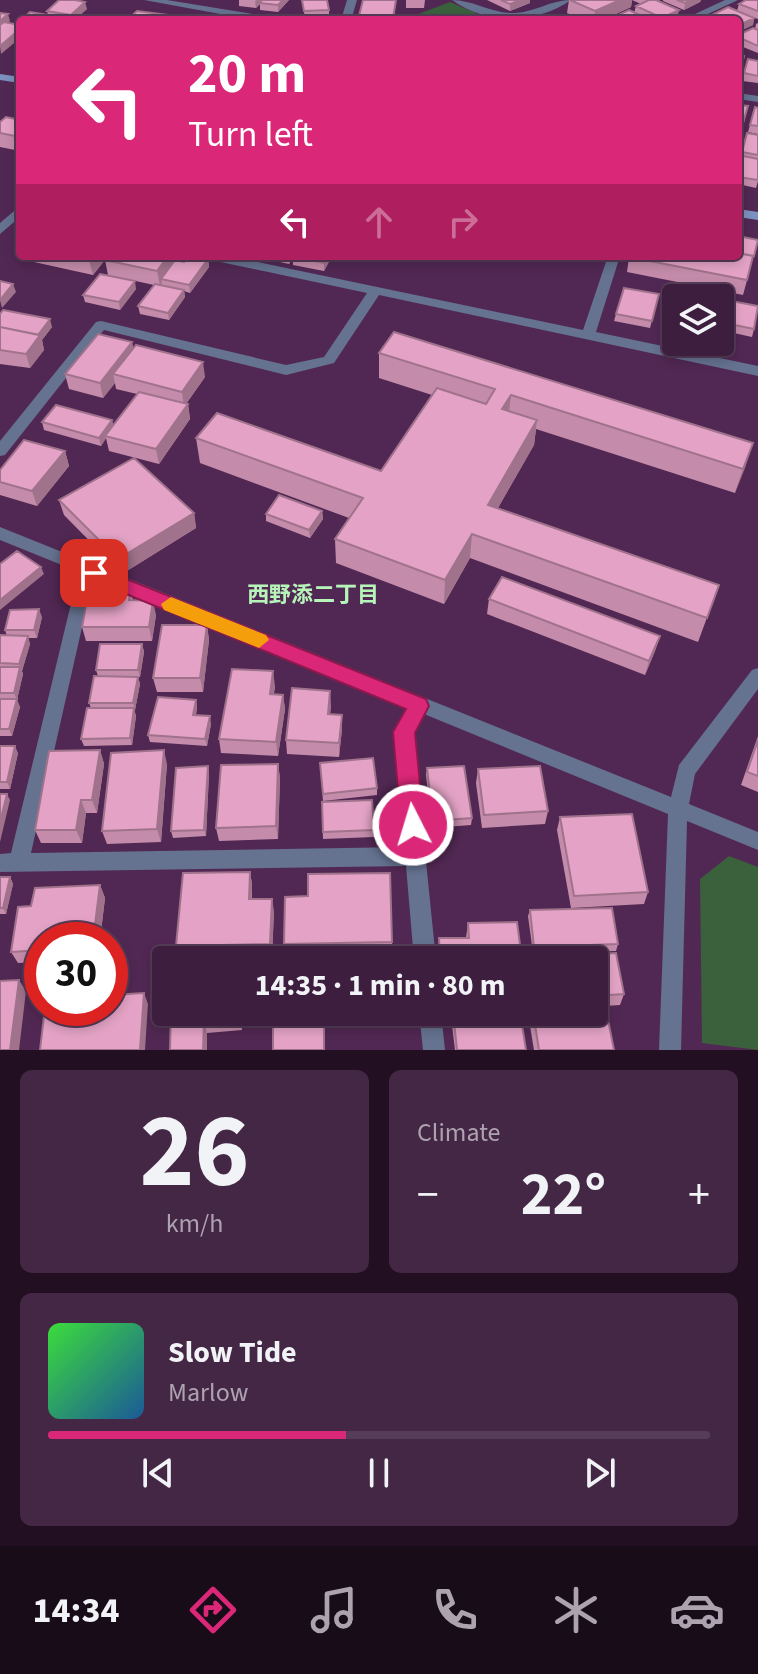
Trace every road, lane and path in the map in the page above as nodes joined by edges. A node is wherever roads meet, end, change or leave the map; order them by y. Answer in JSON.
{"nodes":[{"id":1,"x":149,"y":0,"type":"edge"},
{"id":2,"x":226,"y":0,"type":"edge"},
{"id":3,"x":457,"y":0,"type":"edge"},
{"id":4,"x":566,"y":0,"type":"edge"},
{"id":5,"x":733,"y":0,"type":"edge"},
{"id":6,"x":215,"y":11,"type":"junction"},
{"id":7,"x":210,"y":16,"type":"edge"},
{"id":8,"x":246,"y":16,"type":"edge"},
{"id":9,"x":514,"y":16,"type":"edge"},
{"id":10,"x":531,"y":16,"type":"edge"},
{"id":11,"x":696,"y":16,"type":"edge"},
{"id":12,"x":16,"y":216,"type":"edge"},
{"id":13,"x":0,"y":230,"type":"edge"},
{"id":14,"x":230,"y":260,"type":"edge"},
{"id":15,"x":613,"y":260,"type":"edge"},
{"id":16,"x":375,"y":291,"type":"junction"},
{"id":17,"x":588,"y":335,"type":"junction"},
{"id":18,"x":758,"y":371,"type":"edge"},
{"id":19,"x":0,"y":451,"type":"edge"},
{"id":20,"x":0,"y":533,"type":"edge"},
{"id":21,"x":94,"y":573,"type":"junction"},
{"id":22,"x":758,"y":675,"type":"edge"},
{"id":23,"x":419,"y":706,"type":"junction"},
{"id":24,"x":678,"y":809,"type":"junction"},
{"id":25,"x":758,"y":841,"type":"edge"},
{"id":26,"x":416,"y":856,"type":"junction"},
{"id":27,"x":10,"y":863,"type":"edge"},
{"id":28,"x":424,"y":946,"type":"edge"},
{"id":29,"x":431,"y":1026,"type":"edge"},
{"id":30,"x":434,"y":1050,"type":"edge"},
{"id":31,"x":670,"y":1050,"type":"edge"}],
"edges":[{"from":1,"to":6,"type":"street"},
{"from":2,"to":6,"type":"street"},
{"from":3,"to":9,"type":"street"},
{"from":4,"to":10,"type":"street"},
{"from":5,"to":11,"type":"street"},
{"from":6,"to":7,"type":"street"},
{"from":6,"to":8,"type":"street"},
{"from":12,"to":13,"type":"street"},
{"from":14,"to":16,"type":"street"},
{"from":15,"to":17,"type":"street"},
{"from":16,"to":17,"type":"street"},
{"from":16,"to":19,"type":"street"},
{"from":17,"to":18,"type":"street"},
{"from":20,"to":21,"type":"street"},
{"from":21,"to":23,"type":"street"},
{"from":21,"to":27,"type":"street"},
{"from":22,"to":24,"type":"street"},
{"from":23,"to":24,"type":"street"},
{"from":23,"to":26,"type":"street"},
{"from":24,"to":25,"type":"street"},
{"from":24,"to":31,"type":"street"},
{"from":26,"to":27,"type":"street"},
{"from":26,"to":28,"type":"street"},
{"from":29,"to":30,"type":"street"}]}
